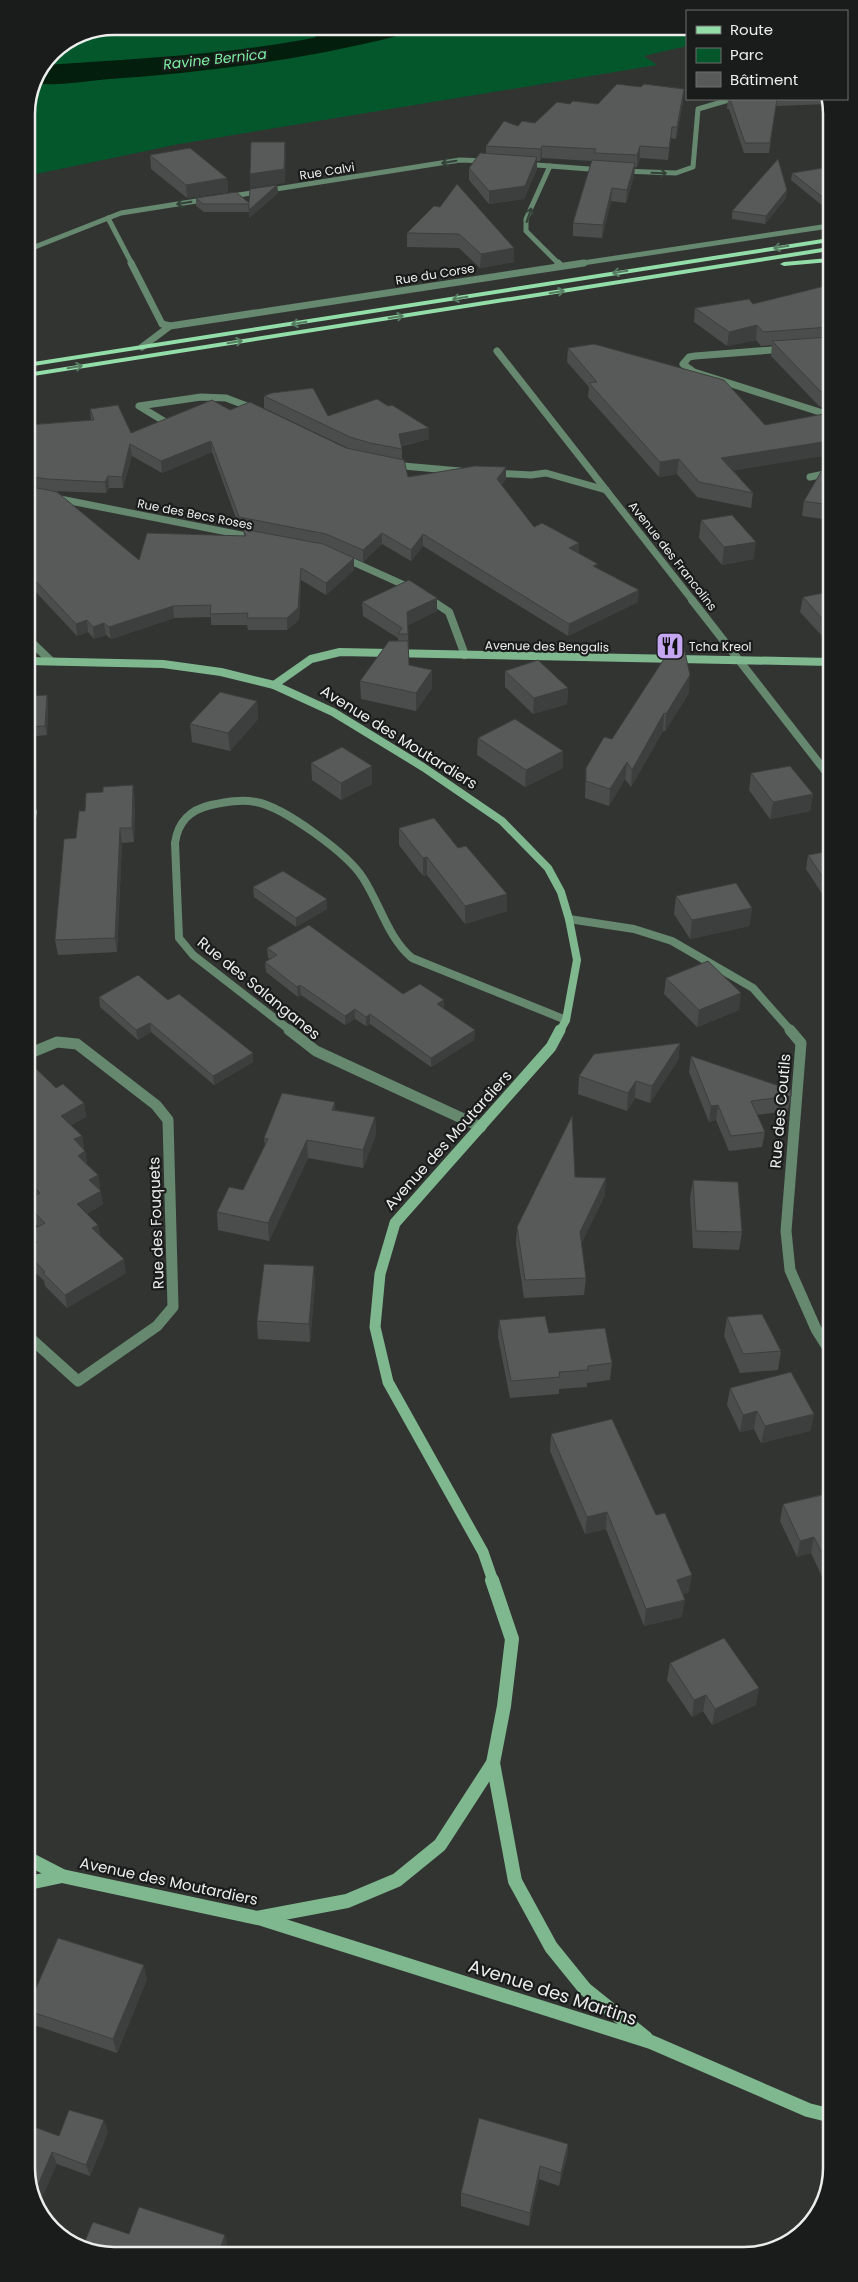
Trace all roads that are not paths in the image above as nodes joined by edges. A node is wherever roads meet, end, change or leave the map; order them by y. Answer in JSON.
{"nodes":[{"id":1,"x":729,"y":100,"type":"edge"},
{"id":2,"x":494,"y":161,"type":"edge"},
{"id":3,"x":513,"y":163,"type":"edge"},
{"id":4,"x":550,"y":166,"type":"junction"},
{"id":5,"x":108,"y":218,"type":"junction"},
{"id":6,"x":823,"y":227,"type":"edge"},
{"id":7,"x":823,"y":241,"type":"edge"},
{"id":8,"x":35,"y":247,"type":"edge"},
{"id":9,"x":823,"y":250,"type":"edge"},
{"id":10,"x":823,"y":260,"type":"edge"},
{"id":11,"x":561,"y":266,"type":"junction"},
{"id":12,"x":719,"y":266,"type":"junction"},
{"id":13,"x":170,"y":326,"type":"junction"},
{"id":14,"x":142,"y":347,"type":"junction"},
{"id":15,"x":791,"y":348,"type":"edge"},
{"id":16,"x":496,"y":351,"type":"dead end"},
{"id":17,"x":35,"y":364,"type":"edge"},
{"id":18,"x":35,"y":374,"type":"edge"},
{"id":19,"x":265,"y":413,"type":"edge"},
{"id":20,"x":823,"y":413,"type":"edge"},
{"id":21,"x":168,"y":423,"type":"edge"},
{"id":22,"x":385,"y":464,"type":"edge"},
{"id":23,"x":472,"y":472,"type":"edge"},
{"id":24,"x":482,"y":472,"type":"edge"},
{"id":25,"x":823,"y":475,"type":"edge"},
{"id":26,"x":810,"y":477,"type":"dead end"},
{"id":27,"x":606,"y":490,"type":"junction"},
{"id":28,"x":46,"y":496,"type":"edge"},
{"id":29,"x":267,"y":540,"type":"edge"},
{"id":30,"x":334,"y":554,"type":"edge"},
{"id":31,"x":35,"y":646,"type":"edge"},
{"id":32,"x":465,"y":655,"type":"junction"},
{"id":33,"x":50,"y":660,"type":"junction"},
{"id":34,"x":35,"y":661,"type":"edge"},
{"id":35,"x":740,"y":661,"type":"junction"},
{"id":36,"x":823,"y":662,"type":"edge"},
{"id":37,"x":274,"y":685,"type":"junction"},
{"id":38,"x":823,"y":768,"type":"edge"},
{"id":39,"x":569,"y":919,"type":"junction"},
{"id":40,"x":566,"y":1020,"type":"junction"},
{"id":41,"x":35,"y":1051,"type":"edge"},
{"id":42,"x":481,"y":1127,"type":"junction"},
{"id":43,"x":823,"y":1341,"type":"edge"},
{"id":44,"x":35,"y":1342,"type":"edge"},
{"id":45,"x":493,"y":1764,"type":"junction"},
{"id":46,"x":35,"y":1862,"type":"edge"},
{"id":47,"x":62,"y":1876,"type":"junction"},
{"id":48,"x":35,"y":1882,"type":"edge"},
{"id":49,"x":258,"y":1918,"type":"junction"},
{"id":50,"x":651,"y":2042,"type":"junction"},
{"id":51,"x":823,"y":2114,"type":"edge"}],
"edges":[{"from":4,"to":1,"type":"street","one_way":true},
{"from":2,"to":5,"type":"street","name":"Rue Calvi","one_way":true},
{"from":3,"to":4,"type":"street"},
{"from":11,"to":4,"type":"street","one_way":true},
{"from":5,"to":8,"type":"street","name":"Rue Calvi"},
{"from":5,"to":13,"type":"street"},
{"from":6,"to":11,"type":"street","name":"Rue du Corse"},
{"from":7,"to":14,"type":"main road","one_way":true},
{"from":9,"to":12,"type":"main road"},
{"from":10,"to":12,"type":"main road"},
{"from":11,"to":13,"type":"street","name":"Rue du Corse"},
{"from":18,"to":12,"type":"main road","one_way":true},
{"from":13,"to":14,"type":"street"},
{"from":14,"to":17,"type":"main road"},
{"from":15,"to":20,"type":"street"},
{"from":16,"to":27,"type":"street","name":"Avenue des Francolins"},
{"from":19,"to":21,"type":"street"},
{"from":22,"to":23,"type":"street"},
{"from":24,"to":27,"type":"street"},
{"from":25,"to":26,"type":"street"},
{"from":27,"to":35,"type":"street","name":"Avenue des Francolins"},
{"from":28,"to":29,"type":"street","name":"Rue des Becs Roses"},
{"from":30,"to":32,"type":"street"},
{"from":31,"to":33,"type":"street"},
{"from":32,"to":35,"type":"street","name":"Avenue des Bengalis"},
{"from":32,"to":37,"type":"street","name":"Avenue des Bengalis"},
{"from":33,"to":34,"type":"street","name":"Avenue des Moutardiers"},
{"from":33,"to":37,"type":"street","name":"Avenue des Moutardiers"},
{"from":35,"to":36,"type":"street","name":"Avenue des Bengalis"},
{"from":35,"to":38,"type":"street","name":"Avenue des Francolins"},
{"from":37,"to":39,"type":"street","name":"Avenue des Moutardiers"},
{"from":39,"to":40,"type":"street","name":"Avenue des Moutardiers"},
{"from":39,"to":43,"type":"street","name":"Rue des Coutils"},
{"from":40,"to":42,"type":"street","name":"Avenue des Moutardiers"},
{"from":40,"to":42,"type":"street","name":"Rue des Salanganes"},
{"from":41,"to":44,"type":"street","name":"Rue des Fouquets"},
{"from":42,"to":45,"type":"street","name":"Avenue des Moutardiers"},
{"from":45,"to":49,"type":"street","name":"Avenue des Moutardiers"},
{"from":45,"to":50,"type":"street"},
{"from":46,"to":47,"type":"street","name":"Avenue des Moutardiers"},
{"from":47,"to":48,"type":"street"},
{"from":47,"to":49,"type":"street","name":"Avenue des Moutardiers"},
{"from":49,"to":50,"type":"street","name":"Avenue des Martins"},
{"from":50,"to":51,"type":"street","name":"Avenue des Martins"}]}
